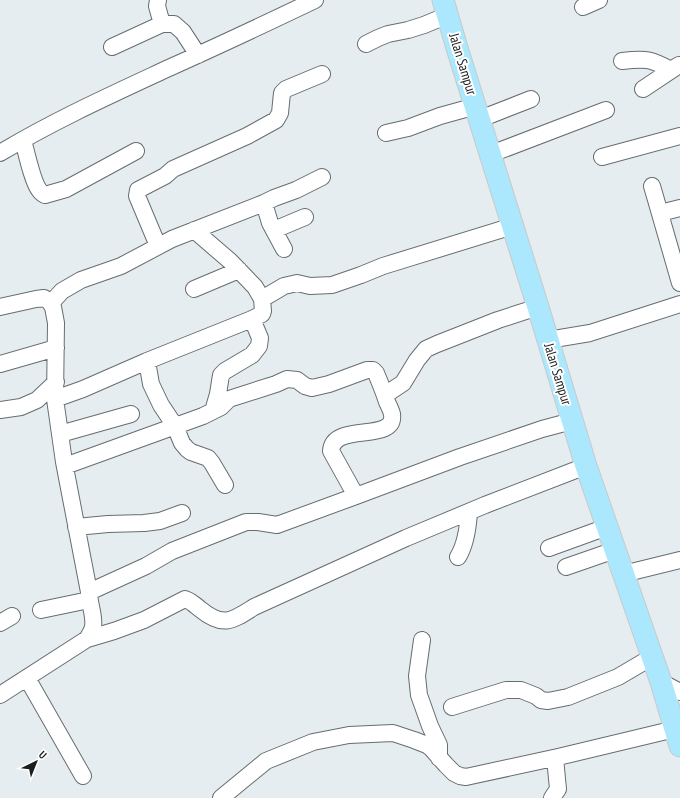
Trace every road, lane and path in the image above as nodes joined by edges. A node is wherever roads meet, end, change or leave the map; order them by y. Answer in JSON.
{"nodes":[{"id":1,"x":158,"y":0,"type":"edge"},
{"id":2,"x":315,"y":0,"type":"edge"},
{"id":3,"x":599,"y":0,"type":"edge"},
{"id":4,"x":445,"y":7,"type":"edge"},
{"id":5,"x":582,"y":7,"type":"dead end"},
{"id":6,"x":162,"y":24,"type":"junction"},
{"id":7,"x":366,"y":44,"type":"dead end"},
{"id":8,"x":112,"y":47,"type":"dead end"},
{"id":9,"x":198,"y":55,"type":"junction"},
{"id":10,"x":622,"y":61,"type":"dead end"},
{"id":11,"x":676,"y":68,"type":"edge"},
{"id":12,"x":322,"y":74,"type":"dead end"},
{"id":13,"x":643,"y":89,"type":"dead end"},
{"id":14,"x":531,"y":99,"type":"dead end"},
{"id":15,"x":606,"y":110,"type":"dead end"},
{"id":16,"x":478,"y":113,"type":"junction"},
{"id":17,"x":386,"y":133,"type":"dead end"},
{"id":18,"x":680,"y":136,"type":"edge"},
{"id":19,"x":23,"y":140,"type":"junction"},
{"id":20,"x":136,"y":151,"type":"dead end"},
{"id":21,"x":0,"y":154,"type":"edge"},
{"id":22,"x":491,"y":154,"type":"junction"},
{"id":23,"x":602,"y":157,"type":"dead end"},
{"id":24,"x":322,"y":177,"type":"dead end"},
{"id":25,"x":652,"y":186,"type":"dead end"},
{"id":26,"x":264,"y":203,"type":"junction"},
{"id":27,"x":680,"y":208,"type":"edge"},
{"id":28,"x":660,"y":213,"type":"junction"},
{"id":29,"x":305,"y":217,"type":"dead end"},
{"id":30,"x":513,"y":226,"type":"junction"},
{"id":31,"x":194,"y":230,"type":"junction"},
{"id":32,"x":274,"y":230,"type":"junction"},
{"id":33,"x":158,"y":246,"type":"junction"},
{"id":34,"x":284,"y":248,"type":"dead end"},
{"id":35,"x":239,"y":270,"type":"junction"},
{"id":36,"x":680,"y":283,"type":"edge"},
{"id":37,"x":194,"y":290,"type":"dead end"},
{"id":38,"x":262,"y":299,"type":"junction"},
{"id":39,"x":51,"y":303,"type":"junction"},
{"id":40,"x":680,"y":304,"type":"edge"},
{"id":41,"x":0,"y":306,"type":"edge"},
{"id":42,"x":538,"y":307,"type":"junction"},
{"id":43,"x":252,"y":319,"type":"junction"},
{"id":44,"x":548,"y":340,"type":"junction"},
{"id":45,"x":56,"y":348,"type":"junction"},
{"id":46,"x":147,"y":361,"type":"junction"},
{"id":47,"x":0,"y":364,"type":"edge"},
{"id":48,"x":56,"y":382,"type":"junction"},
{"id":49,"x":385,"y":395,"type":"junction"},
{"id":50,"x":55,"y":399,"type":"junction"},
{"id":51,"x":0,"y":410,"type":"edge"},
{"id":52,"x":213,"y":411,"type":"junction"},
{"id":53,"x":131,"y":414,"type":"dead end"},
{"id":54,"x":572,"y":421,"type":"junction"},
{"id":55,"x":175,"y":426,"type":"junction"},
{"id":56,"x":60,"y":434,"type":"junction"},
{"id":57,"x":65,"y":466,"type":"junction"},
{"id":58,"x":586,"y":466,"type":"junction"},
{"id":59,"x":225,"y":485,"type":"dead end"},
{"id":60,"x":356,"y":496,"type":"junction"},
{"id":61,"x":469,"y":512,"type":"junction"},
{"id":62,"x":182,"y":513,"type":"dead end"},
{"id":63,"x":76,"y":527,"type":"junction"},
{"id":64,"x":607,"y":527,"type":"junction"},
{"id":65,"x":549,"y":548,"type":"dead end"},
{"id":66,"x":615,"y":550,"type":"junction"},
{"id":67,"x":458,"y":558,"type":"dead end"},
{"id":68,"x":680,"y":560,"type":"edge"},
{"id":69,"x":566,"y":567,"type":"dead end"},
{"id":70,"x":623,"y":574,"type":"junction"},
{"id":71,"x":89,"y":596,"type":"junction"},
{"id":72,"x":41,"y":610,"type":"dead end"},
{"id":73,"x":87,"y":639,"type":"junction"},
{"id":74,"x":422,"y":640,"type":"dead end"},
{"id":75,"x":652,"y":657,"type":"junction"},
{"id":76,"x":27,"y":678,"type":"junction"},
{"id":77,"x":674,"y":688,"type":"edge"},
{"id":78,"x":0,"y":695,"type":"edge"},
{"id":79,"x":452,"y":707,"type":"dead end"},
{"id":80,"x":677,"y":737,"type":"edge"},
{"id":81,"x":439,"y":758,"type":"junction"},
{"id":82,"x":555,"y":758,"type":"junction"},
{"id":83,"x":83,"y":776,"type":"dead end"},
{"id":84,"x":221,"y":798,"type":"edge"},
{"id":85,"x":552,"y":798,"type":"edge"}],
"edges":[{"from":1,"to":6,"type":"street"},
{"from":2,"to":9,"type":"street"},
{"from":3,"to":5,"type":"street"},
{"from":4,"to":7,"type":"street"},
{"from":4,"to":16,"type":"main road","name":"Jalan Sampur"},
{"from":6,"to":8,"type":"street"},
{"from":6,"to":9,"type":"street"},
{"from":9,"to":19,"type":"street"},
{"from":10,"to":11,"type":"street"},
{"from":11,"to":13,"type":"street"},
{"from":12,"to":33,"type":"street"},
{"from":14,"to":16,"type":"street"},
{"from":15,"to":22,"type":"street"},
{"from":16,"to":17,"type":"street"},
{"from":16,"to":22,"type":"main road","name":"Jalan Sampur"},
{"from":18,"to":23,"type":"street"},
{"from":19,"to":20,"type":"street"},
{"from":19,"to":21,"type":"street"},
{"from":22,"to":30,"type":"main road","name":"Jalan Sampur"},
{"from":24,"to":26,"type":"street"},
{"from":25,"to":28,"type":"street"},
{"from":26,"to":31,"type":"street"},
{"from":26,"to":32,"type":"street"},
{"from":27,"to":28,"type":"street"},
{"from":28,"to":36,"type":"street"},
{"from":29,"to":32,"type":"street"},
{"from":30,"to":38,"type":"street"},
{"from":30,"to":42,"type":"main road","name":"Jalan Sampur"},
{"from":31,"to":33,"type":"street"},
{"from":31,"to":35,"type":"street"},
{"from":32,"to":34,"type":"street"},
{"from":33,"to":39,"type":"street"},
{"from":35,"to":37,"type":"street"},
{"from":35,"to":38,"type":"street"},
{"from":38,"to":43,"type":"street"},
{"from":39,"to":41,"type":"street"},
{"from":39,"to":45,"type":"street"},
{"from":40,"to":44,"type":"street"},
{"from":42,"to":44,"type":"main road","name":"Jalan Sampur"},
{"from":42,"to":49,"type":"street"},
{"from":43,"to":46,"type":"street"},
{"from":43,"to":52,"type":"street"},
{"from":44,"to":54,"type":"main road","name":"Jalan Sampur"},
{"from":45,"to":47,"type":"street"},
{"from":45,"to":48,"type":"street"},
{"from":46,"to":50,"type":"street"},
{"from":46,"to":55,"type":"street"},
{"from":48,"to":50,"type":"street"},
{"from":48,"to":51,"type":"street"},
{"from":49,"to":52,"type":"street"},
{"from":49,"to":60,"type":"street"},
{"from":50,"to":56,"type":"street"},
{"from":52,"to":55,"type":"street"},
{"from":53,"to":56,"type":"street"},
{"from":54,"to":58,"type":"main road","name":"Jalan Sampur"},
{"from":54,"to":60,"type":"street"},
{"from":55,"to":57,"type":"street"},
{"from":55,"to":59,"type":"street"},
{"from":56,"to":57,"type":"street"},
{"from":57,"to":63,"type":"street"},
{"from":58,"to":61,"type":"street"},
{"from":58,"to":64,"type":"main road","name":"Jalan Sampur"},
{"from":60,"to":71,"type":"street"},
{"from":61,"to":67,"type":"street"},
{"from":61,"to":73,"type":"street"},
{"from":62,"to":63,"type":"street"},
{"from":63,"to":71,"type":"street"},
{"from":64,"to":65,"type":"street"},
{"from":64,"to":66,"type":"main road","name":"Jalan Sampur"},
{"from":66,"to":69,"type":"street"},
{"from":66,"to":70,"type":"main road","name":"Jalan Sampur"},
{"from":68,"to":70,"type":"street"},
{"from":70,"to":75,"type":"main road","name":"Jalan Sampur"},
{"from":71,"to":72,"type":"street"},
{"from":71,"to":73,"type":"street"},
{"from":73,"to":76,"type":"street"},
{"from":74,"to":81,"type":"street"},
{"from":75,"to":77,"type":"main road","name":"Jalan Sampur"},
{"from":75,"to":79,"type":"street"},
{"from":76,"to":78,"type":"street"},
{"from":76,"to":83,"type":"street"},
{"from":77,"to":80,"type":"main road","name":"Jalan Sampur"},
{"from":80,"to":82,"type":"street"},
{"from":81,"to":82,"type":"street"},
{"from":81,"to":84,"type":"street"},
{"from":82,"to":85,"type":"street"}]}
